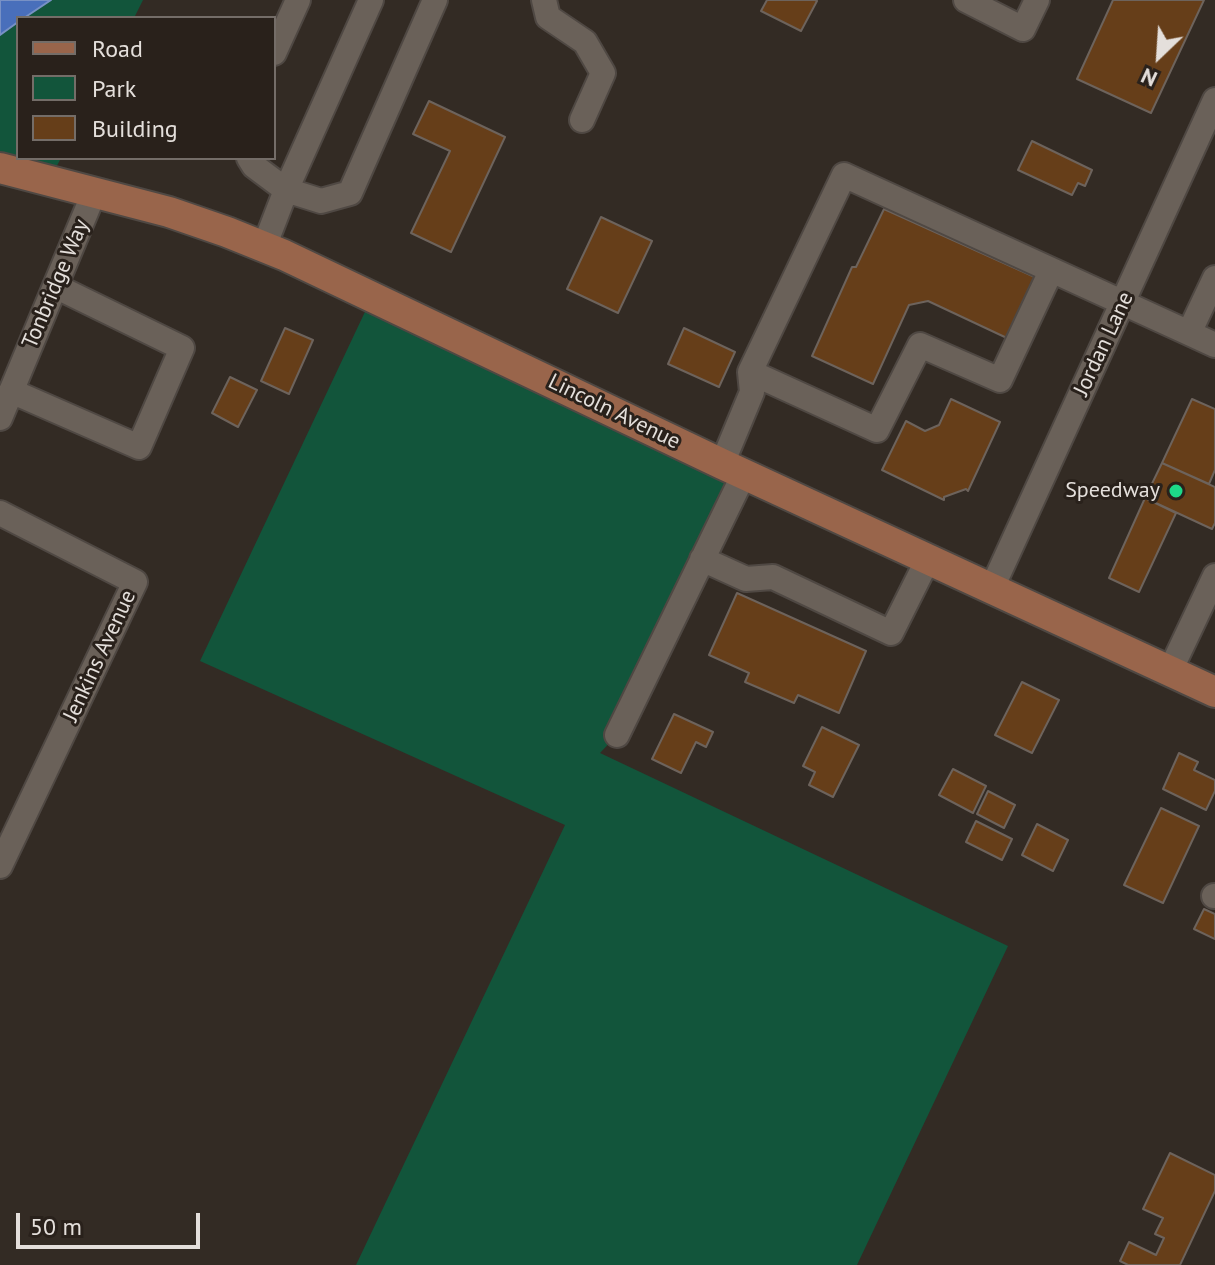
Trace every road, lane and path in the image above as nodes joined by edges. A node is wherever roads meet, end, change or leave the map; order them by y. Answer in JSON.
{"nodes":[{"id":1,"x":298,"y":0,"type":"edge"},
{"id":2,"x":371,"y":0,"type":"edge"},
{"id":3,"x":435,"y":0,"type":"edge"},
{"id":4,"x":544,"y":0,"type":"edge"},
{"id":5,"x":966,"y":0,"type":"edge"},
{"id":6,"x":1037,"y":0,"type":"edge"},
{"id":7,"x":276,"y":49,"type":"edge"},
{"id":8,"x":1215,"y":100,"type":"edge"},
{"id":9,"x":582,"y":120,"type":"dead end"},
{"id":10,"x":250,"y":160,"type":"edge"},
{"id":11,"x":0,"y":168,"type":"edge"},
{"id":12,"x":286,"y":190,"type":"junction"},
{"id":13,"x":94,"y":193,"type":"junction"},
{"id":14,"x":264,"y":247,"type":"junction"},
{"id":15,"x":1051,"y":271,"type":"junction"},
{"id":16,"x":1215,"y":278,"type":"edge"},
{"id":17,"x":55,"y":286,"type":"junction"},
{"id":18,"x":1122,"y":304,"type":"junction"},
{"id":19,"x":1189,"y":333,"type":"junction"},
{"id":20,"x":1215,"y":345,"type":"edge"},
{"id":21,"x":750,"y":372,"type":"junction"},
{"id":22,"x":11,"y":391,"type":"junction"},
{"id":23,"x":0,"y":418,"type":"edge"},
{"id":24,"x":733,"y":469,"type":"junction"},
{"id":25,"x":0,"y":513,"type":"edge"},
{"id":26,"x":702,"y":559,"type":"junction"},
{"id":27,"x":928,"y":559,"type":"junction"},
{"id":28,"x":1215,"y":576,"type":"edge"},
{"id":29,"x":992,"y":588,"type":"junction"},
{"id":30,"x":1170,"y":671,"type":"junction"},
{"id":31,"x":1215,"y":692,"type":"edge"},
{"id":32,"x":617,"y":735,"type":"dead end"},
{"id":33,"x":0,"y":866,"type":"edge"}],
"edges":[{"from":1,"to":7,"type":"street"},
{"from":2,"to":12,"type":"street"},
{"from":3,"to":12,"type":"street"},
{"from":4,"to":9,"type":"street"},
{"from":5,"to":6,"type":"street"},
{"from":8,"to":18,"type":"street","name":"Jordan Lane"},
{"from":10,"to":12,"type":"street"},
{"from":11,"to":13,"type":"main road","name":"Lincoln Avenue"},
{"from":12,"to":14,"type":"street"},
{"from":13,"to":14,"type":"main road","name":"Lincoln Avenue"},
{"from":13,"to":17,"type":"street","name":"Tonbridge Way"},
{"from":14,"to":24,"type":"main road","name":"Lincoln Avenue"},
{"from":15,"to":18,"type":"street"},
{"from":15,"to":21,"type":"street"},
{"from":15,"to":21,"type":"street"},
{"from":16,"to":19,"type":"street"},
{"from":17,"to":22,"type":"street","name":"Tonbridge Way"},
{"from":17,"to":22,"type":"street"},
{"from":18,"to":19,"type":"street"},
{"from":18,"to":29,"type":"street","name":"Jordan Lane"},
{"from":19,"to":20,"type":"street"},
{"from":21,"to":24,"type":"street"},
{"from":22,"to":23,"type":"street","name":"Tonbridge Way"},
{"from":24,"to":26,"type":"street"},
{"from":24,"to":27,"type":"main road","name":"Lincoln Avenue"},
{"from":25,"to":33,"type":"street","name":"Jenkins Avenue"},
{"from":26,"to":27,"type":"street"},
{"from":26,"to":32,"type":"street"},
{"from":27,"to":29,"type":"main road","name":"Lincoln Avenue"},
{"from":28,"to":30,"type":"street"},
{"from":29,"to":30,"type":"main road","name":"Lincoln Avenue"},
{"from":30,"to":31,"type":"main road","name":"Lincoln Avenue"}]}
